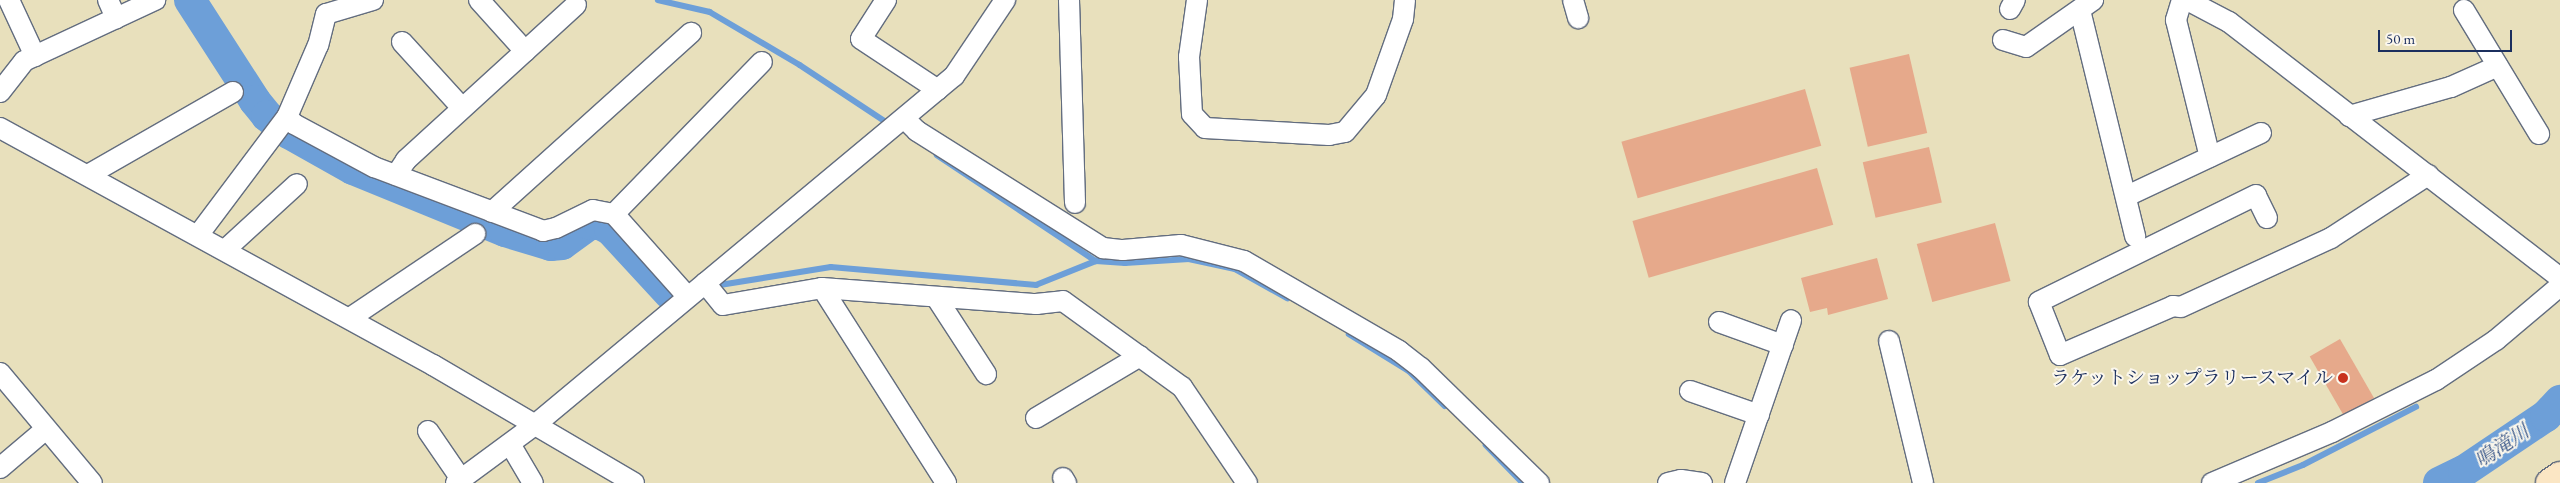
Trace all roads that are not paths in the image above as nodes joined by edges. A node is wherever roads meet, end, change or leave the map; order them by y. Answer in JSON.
{"nodes":[{"id":1,"x":9,"y":0,"type":"edge"},
{"id":2,"x":154,"y":0,"type":"edge"},
{"id":3,"x":374,"y":0,"type":"edge"},
{"id":4,"x":479,"y":0,"type":"edge"},
{"id":5,"x":886,"y":0,"type":"edge"},
{"id":6,"x":1006,"y":0,"type":"edge"},
{"id":7,"x":1068,"y":0,"type":"edge"},
{"id":8,"x":1197,"y":0,"type":"edge"},
{"id":9,"x":1405,"y":0,"type":"edge"},
{"id":10,"x":2182,"y":0,"type":"edge"},
{"id":11,"x":2187,"y":0,"type":"edge"},
{"id":12,"x":2223,"y":0,"type":"edge"},
{"id":13,"x":576,"y":5,"type":"dead end"},
{"id":14,"x":2087,"y":5,"type":"edge"},
{"id":15,"x":112,"y":9,"type":"edge"},
{"id":16,"x":2464,"y":10,"type":"dead end"},
{"id":17,"x":2229,"y":22,"type":"junction"},
{"id":18,"x":691,"y":33,"type":"dead end"},
{"id":19,"x":2002,"y":40,"type":"dead end"},
{"id":20,"x":402,"y":42,"type":"dead end"},
{"id":21,"x":525,"y":51,"type":"junction"},
{"id":22,"x":35,"y":56,"type":"junction"},
{"id":23,"x":762,"y":62,"type":"dead end"},
{"id":24,"x":2498,"y":66,"type":"junction"},
{"id":25,"x":938,"y":90,"type":"junction"},
{"id":26,"x":0,"y":92,"type":"edge"},
{"id":27,"x":234,"y":92,"type":"dead end"},
{"id":28,"x":462,"y":108,"type":"junction"},
{"id":29,"x":2349,"y":116,"type":"junction"},
{"id":30,"x":902,"y":121,"type":"junction"},
{"id":31,"x":282,"y":124,"type":"junction"},
{"id":32,"x":0,"y":128,"type":"edge"},
{"id":33,"x":2260,"y":133,"type":"dead end"},
{"id":34,"x":2539,"y":134,"type":"dead end"},
{"id":35,"x":2210,"y":157,"type":"junction"},
{"id":36,"x":88,"y":175,"type":"junction"},
{"id":37,"x":396,"y":175,"type":"junction"},
{"id":38,"x":2428,"y":175,"type":"junction"},
{"id":39,"x":297,"y":184,"type":"dead end"},
{"id":40,"x":2126,"y":196,"type":"junction"},
{"id":41,"x":1075,"y":203,"type":"dead end"},
{"id":42,"x":492,"y":212,"type":"junction"},
{"id":43,"x":614,"y":214,"type":"junction"},
{"id":44,"x":2267,"y":218,"type":"dead end"},
{"id":45,"x":199,"y":234,"type":"junction"},
{"id":46,"x":475,"y":234,"type":"dead end"},
{"id":47,"x":2135,"y":236,"type":"dead end"},
{"id":48,"x":226,"y":249,"type":"junction"},
{"id":49,"x":2560,"y":278,"type":"edge"},
{"id":50,"x":704,"y":283,"type":"junction"},
{"id":51,"x":2560,"y":286,"type":"edge"},
{"id":52,"x":822,"y":288,"type":"junction"},
{"id":53,"x":688,"y":296,"type":"junction"},
{"id":54,"x":936,"y":298,"type":"junction"},
{"id":55,"x":350,"y":318,"type":"junction"},
{"id":56,"x":1791,"y":320,"type":"dead end"},
{"id":57,"x":1719,"y":322,"type":"dead end"},
{"id":58,"x":1889,"y":341,"type":"dead end"},
{"id":59,"x":1783,"y":345,"type":"junction"},
{"id":60,"x":1140,"y":356,"type":"junction"},
{"id":61,"x":0,"y":373,"type":"edge"},
{"id":62,"x":986,"y":374,"type":"dead end"},
{"id":63,"x":1690,"y":392,"type":"dead end"},
{"id":64,"x":1759,"y":414,"type":"junction"},
{"id":65,"x":1036,"y":418,"type":"dead end"},
{"id":66,"x":536,"y":424,"type":"junction"},
{"id":67,"x":46,"y":428,"type":"junction"},
{"id":68,"x":428,"y":431,"type":"dead end"},
{"id":69,"x":510,"y":444,"type":"junction"},
{"id":70,"x":3,"y":459,"type":"edge"},
{"id":71,"x":2560,"y":476,"type":"edge"},
{"id":72,"x":462,"y":480,"type":"edge"},
{"id":73,"x":92,"y":483,"type":"edge"},
{"id":74,"x":533,"y":483,"type":"edge"},
{"id":75,"x":634,"y":483,"type":"edge"},
{"id":76,"x":946,"y":483,"type":"edge"},
{"id":77,"x":1247,"y":483,"type":"edge"},
{"id":78,"x":1539,"y":483,"type":"edge"},
{"id":79,"x":1668,"y":483,"type":"edge"},
{"id":80,"x":1702,"y":483,"type":"edge"},
{"id":81,"x":1735,"y":483,"type":"edge"},
{"id":82,"x":1923,"y":483,"type":"edge"},
{"id":83,"x":2212,"y":483,"type":"edge"},
{"id":84,"x":2550,"y":483,"type":"edge"}],
"edges":[{"from":1,"to":22,"type":"street"},
{"from":2,"to":15,"type":"street"},
{"from":3,"to":31,"type":"street"},
{"from":4,"to":21,"type":"street"},
{"from":5,"to":25,"type":"street"},
{"from":6,"to":25,"type":"street"},
{"from":7,"to":41,"type":"street"},
{"from":8,"to":9,"type":"street"},
{"from":10,"to":35,"type":"street"},
{"from":11,"to":17,"type":"street"},
{"from":12,"to":17,"type":"street"},
{"from":13,"to":21,"type":"street"},
{"from":14,"to":19,"type":"street"},
{"from":14,"to":40,"type":"street"},
{"from":15,"to":22,"type":"street"},
{"from":16,"to":24,"type":"street"},
{"from":17,"to":29,"type":"street"},
{"from":18,"to":42,"type":"street"},
{"from":20,"to":28,"type":"street"},
{"from":21,"to":28,"type":"street"},
{"from":22,"to":26,"type":"street"},
{"from":23,"to":43,"type":"street"},
{"from":24,"to":29,"type":"street"},
{"from":24,"to":34,"type":"street"},
{"from":25,"to":30,"type":"street"},
{"from":27,"to":36,"type":"street"},
{"from":28,"to":37,"type":"street"},
{"from":29,"to":38,"type":"street"},
{"from":30,"to":50,"type":"street"},
{"from":30,"to":78,"type":"street"},
{"from":31,"to":37,"type":"street"},
{"from":31,"to":45,"type":"street"},
{"from":32,"to":36,"type":"street"},
{"from":33,"to":35,"type":"street"},
{"from":35,"to":40,"type":"street"},
{"from":36,"to":45,"type":"street"},
{"from":37,"to":42,"type":"street"},
{"from":38,"to":44,"type":"street"},
{"from":38,"to":49,"type":"street"},
{"from":39,"to":48,"type":"street"},
{"from":40,"to":47,"type":"street"},
{"from":42,"to":43,"type":"street"},
{"from":43,"to":53,"type":"street"},
{"from":45,"to":48,"type":"street"},
{"from":46,"to":55,"type":"street"},
{"from":48,"to":55,"type":"street"},
{"from":50,"to":52,"type":"street"},
{"from":50,"to":53,"type":"street"},
{"from":51,"to":83,"type":"street"},
{"from":52,"to":54,"type":"street"},
{"from":52,"to":76,"type":"street"},
{"from":53,"to":66,"type":"street"},
{"from":54,"to":60,"type":"street"},
{"from":54,"to":62,"type":"street"},
{"from":55,"to":66,"type":"street"},
{"from":56,"to":59,"type":"street"},
{"from":57,"to":59,"type":"street"},
{"from":58,"to":82,"type":"street"},
{"from":59,"to":64,"type":"street"},
{"from":60,"to":65,"type":"street"},
{"from":60,"to":77,"type":"street"},
{"from":61,"to":67,"type":"street"},
{"from":63,"to":64,"type":"street"},
{"from":64,"to":81,"type":"street"},
{"from":66,"to":69,"type":"street"},
{"from":66,"to":75,"type":"street"},
{"from":67,"to":70,"type":"street"},
{"from":67,"to":73,"type":"street"},
{"from":68,"to":72,"type":"street"},
{"from":69,"to":72,"type":"street"},
{"from":69,"to":74,"type":"street"},
{"from":71,"to":84,"type":"main road"},
{"from":79,"to":80,"type":"street"}]}
